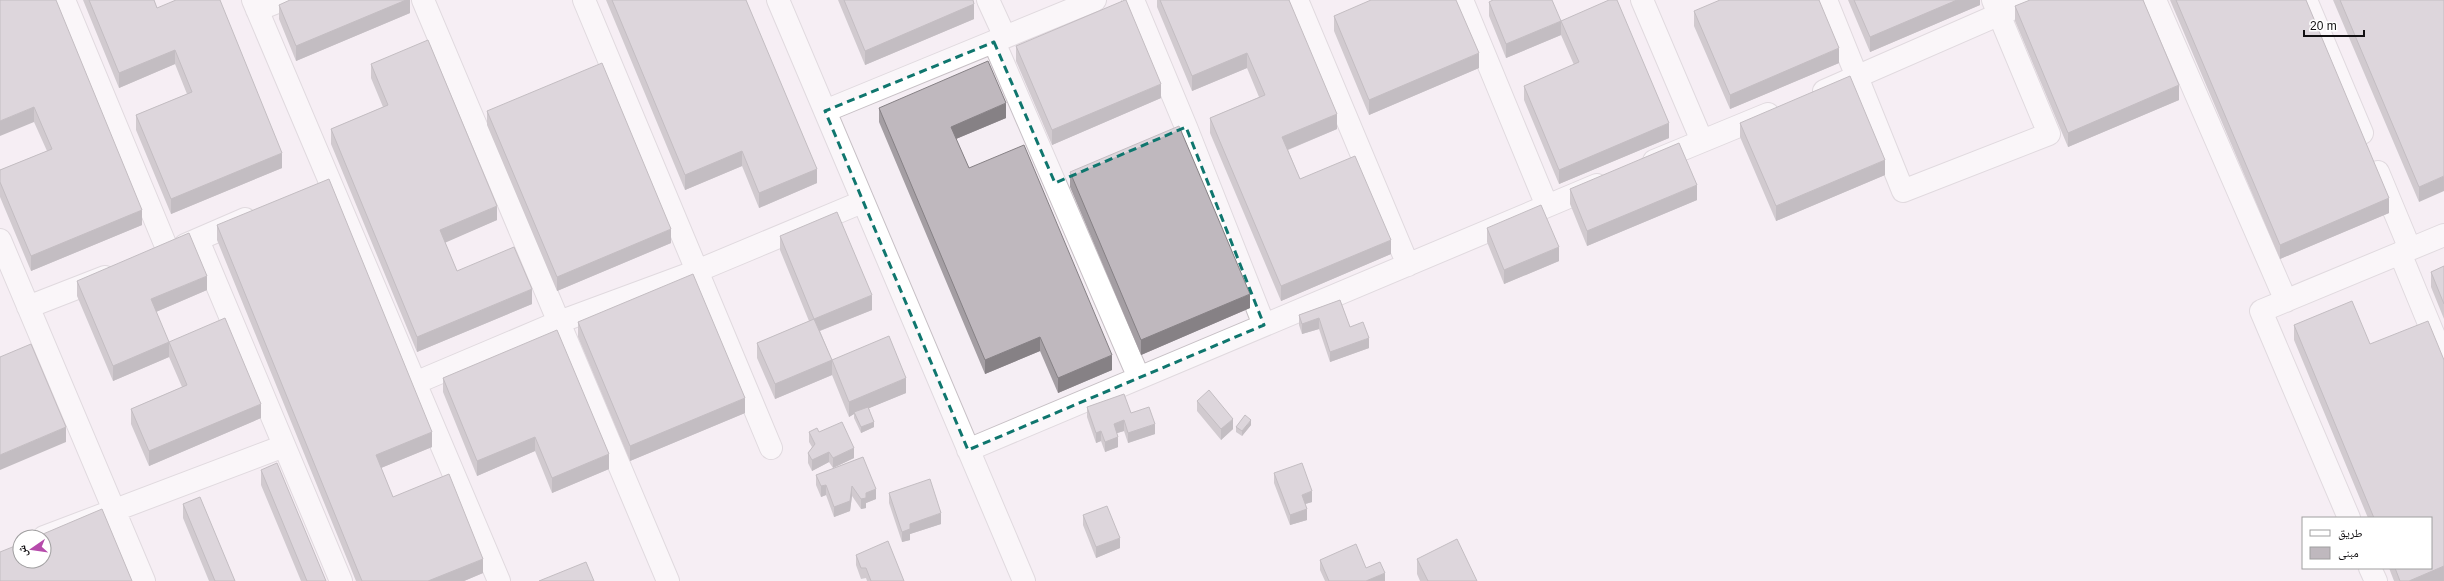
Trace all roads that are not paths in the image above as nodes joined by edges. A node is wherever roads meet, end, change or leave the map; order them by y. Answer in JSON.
{"nodes":[{"id":1,"x":64,"y":0,"type":"edge"},
{"id":2,"x":282,"y":0,"type":"edge"},
{"id":3,"x":423,"y":0,"type":"edge"},
{"id":4,"x":584,"y":0,"type":"edge"},
{"id":5,"x":778,"y":0,"type":"edge"},
{"id":6,"x":988,"y":0,"type":"edge"},
{"id":7,"x":1095,"y":0,"type":"edge"},
{"id":8,"x":1133,"y":0,"type":"edge"},
{"id":9,"x":1297,"y":0,"type":"edge"},
{"id":10,"x":1462,"y":0,"type":"edge"},
{"id":11,"x":1642,"y":0,"type":"edge"},
{"id":12,"x":1826,"y":0,"type":"edge"},
{"id":13,"x":2032,"y":0,"type":"edge"},
{"id":14,"x":2155,"y":0,"type":"edge"},
{"id":15,"x":2306,"y":0,"type":"edge"},
{"id":16,"x":255,"y":5,"type":"edge"},
{"id":17,"x":1996,"y":7,"type":"edge"},
{"id":18,"x":999,"y":40,"type":"junction"},
{"id":19,"x":1857,"y":77,"type":"junction"},
{"id":20,"x":1806,"y":98,"type":"edge"},
{"id":21,"x":1783,"y":107,"type":"edge"},
{"id":22,"x":825,"y":111,"type":"junction"},
{"id":23,"x":1186,"y":127,"type":"junction"},
{"id":24,"x":1164,"y":136,"type":"edge"},
{"id":25,"x":1702,"y":141,"type":"junction"},
{"id":26,"x":1637,"y":168,"type":"edge"},
{"id":27,"x":1077,"y":174,"type":"edge"},
{"id":28,"x":1615,"y":178,"type":"edge"},
{"id":29,"x":330,"y":182,"type":"junction"},
{"id":30,"x":1055,"y":183,"type":"junction"},
{"id":31,"x":309,"y":191,"type":"edge"},
{"id":32,"x":862,"y":202,"type":"junction"},
{"id":33,"x":1548,"y":206,"type":"junction"},
{"id":34,"x":260,"y":212,"type":"edge"},
{"id":35,"x":2444,"y":235,"type":"edge"},
{"id":36,"x":0,"y":240,"type":"edge"},
{"id":37,"x":198,"y":240,"type":"junction"},
{"id":38,"x":168,"y":251,"type":"junction"},
{"id":39,"x":2405,"y":251,"type":"junction"},
{"id":40,"x":146,"y":260,"type":"edge"},
{"id":41,"x":1408,"y":265,"type":"junction"},
{"id":42,"x":124,"y":269,"type":"edge"},
{"id":43,"x":697,"y":271,"type":"junction"},
{"id":44,"x":2286,"y":301,"type":"junction"},
{"id":45,"x":28,"y":307,"type":"junction"},
{"id":46,"x":559,"y":322,"type":"junction"},
{"id":47,"x":1264,"y":325,"type":"junction"},
{"id":48,"x":2444,"y":360,"type":"edge"},
{"id":49,"x":1139,"y":378,"type":"junction"},
{"id":50,"x":415,"y":382,"type":"junction"},
{"id":51,"x":284,"y":446,"type":"junction"},
{"id":52,"x":771,"y":448,"type":"dead end"},
{"id":53,"x":968,"y":450,"type":"junction"},
{"id":54,"x":114,"y":511,"type":"junction"},
{"id":55,"x":2349,"y":517,"type":"edge"},
{"id":56,"x":52,"y":534,"type":"edge"},
{"id":57,"x":2370,"y":569,"type":"edge"},
{"id":58,"x":144,"y":581,"type":"edge"},
{"id":59,"x":341,"y":581,"type":"edge"},
{"id":60,"x":499,"y":581,"type":"edge"},
{"id":61,"x":668,"y":581,"type":"edge"},
{"id":62,"x":1024,"y":581,"type":"edge"},
{"id":63,"x":2376,"y":581,"type":"edge"}],
"edges":[{"from":1,"to":38,"type":"street"},
{"from":2,"to":16,"type":"street"},
{"from":3,"to":46,"type":"street"},
{"from":4,"to":43,"type":"street"},
{"from":5,"to":22,"type":"street"},
{"from":6,"to":18,"type":"street"},
{"from":7,"to":18,"type":"street"},
{"from":8,"to":23,"type":"street"},
{"from":9,"to":41,"type":"street"},
{"from":10,"to":33,"type":"street"},
{"from":11,"to":25,"type":"street"},
{"from":12,"to":19,"type":"street"},
{"from":13,"to":17,"type":"street"},
{"from":14,"to":44,"type":"street"},
{"from":15,"to":39,"type":"street"},
{"from":16,"to":29,"type":"street"},
{"from":17,"to":19,"type":"street"},
{"from":17,"to":19,"type":"street"},
{"from":18,"to":22,"type":"street"},
{"from":18,"to":30,"type":"street"},
{"from":19,"to":20,"type":"street"},
{"from":21,"to":25,"type":"street"},
{"from":22,"to":32,"type":"street"},
{"from":23,"to":24,"type":"street"},
{"from":23,"to":47,"type":"street"},
{"from":25,"to":26,"type":"street"},
{"from":27,"to":30,"type":"street"},
{"from":28,"to":33,"type":"street"},
{"from":29,"to":31,"type":"street"},
{"from":29,"to":50,"type":"street"},
{"from":30,"to":49,"type":"street"},
{"from":32,"to":43,"type":"street"},
{"from":32,"to":53,"type":"street"},
{"from":33,"to":41,"type":"street"},
{"from":34,"to":37,"type":"street"},
{"from":35,"to":39,"type":"street"},
{"from":36,"to":45,"type":"street"},
{"from":37,"to":38,"type":"street"},
{"from":37,"to":51,"type":"street"},
{"from":38,"to":40,"type":"street"},
{"from":39,"to":44,"type":"street"},
{"from":39,"to":48,"type":"street"},
{"from":41,"to":47,"type":"street"},
{"from":42,"to":45,"type":"street"},
{"from":43,"to":46,"type":"street"},
{"from":43,"to":52,"type":"street"},
{"from":44,"to":55,"type":"street"},
{"from":45,"to":54,"type":"street"},
{"from":46,"to":50,"type":"street"},
{"from":46,"to":61,"type":"street"},
{"from":47,"to":49,"type":"street"},
{"from":49,"to":53,"type":"street"},
{"from":50,"to":60,"type":"street"},
{"from":51,"to":54,"type":"street"},
{"from":51,"to":59,"type":"street"},
{"from":53,"to":62,"type":"street"},
{"from":54,"to":56,"type":"street"},
{"from":54,"to":58,"type":"street"},
{"from":57,"to":63,"type":"street"}]}
